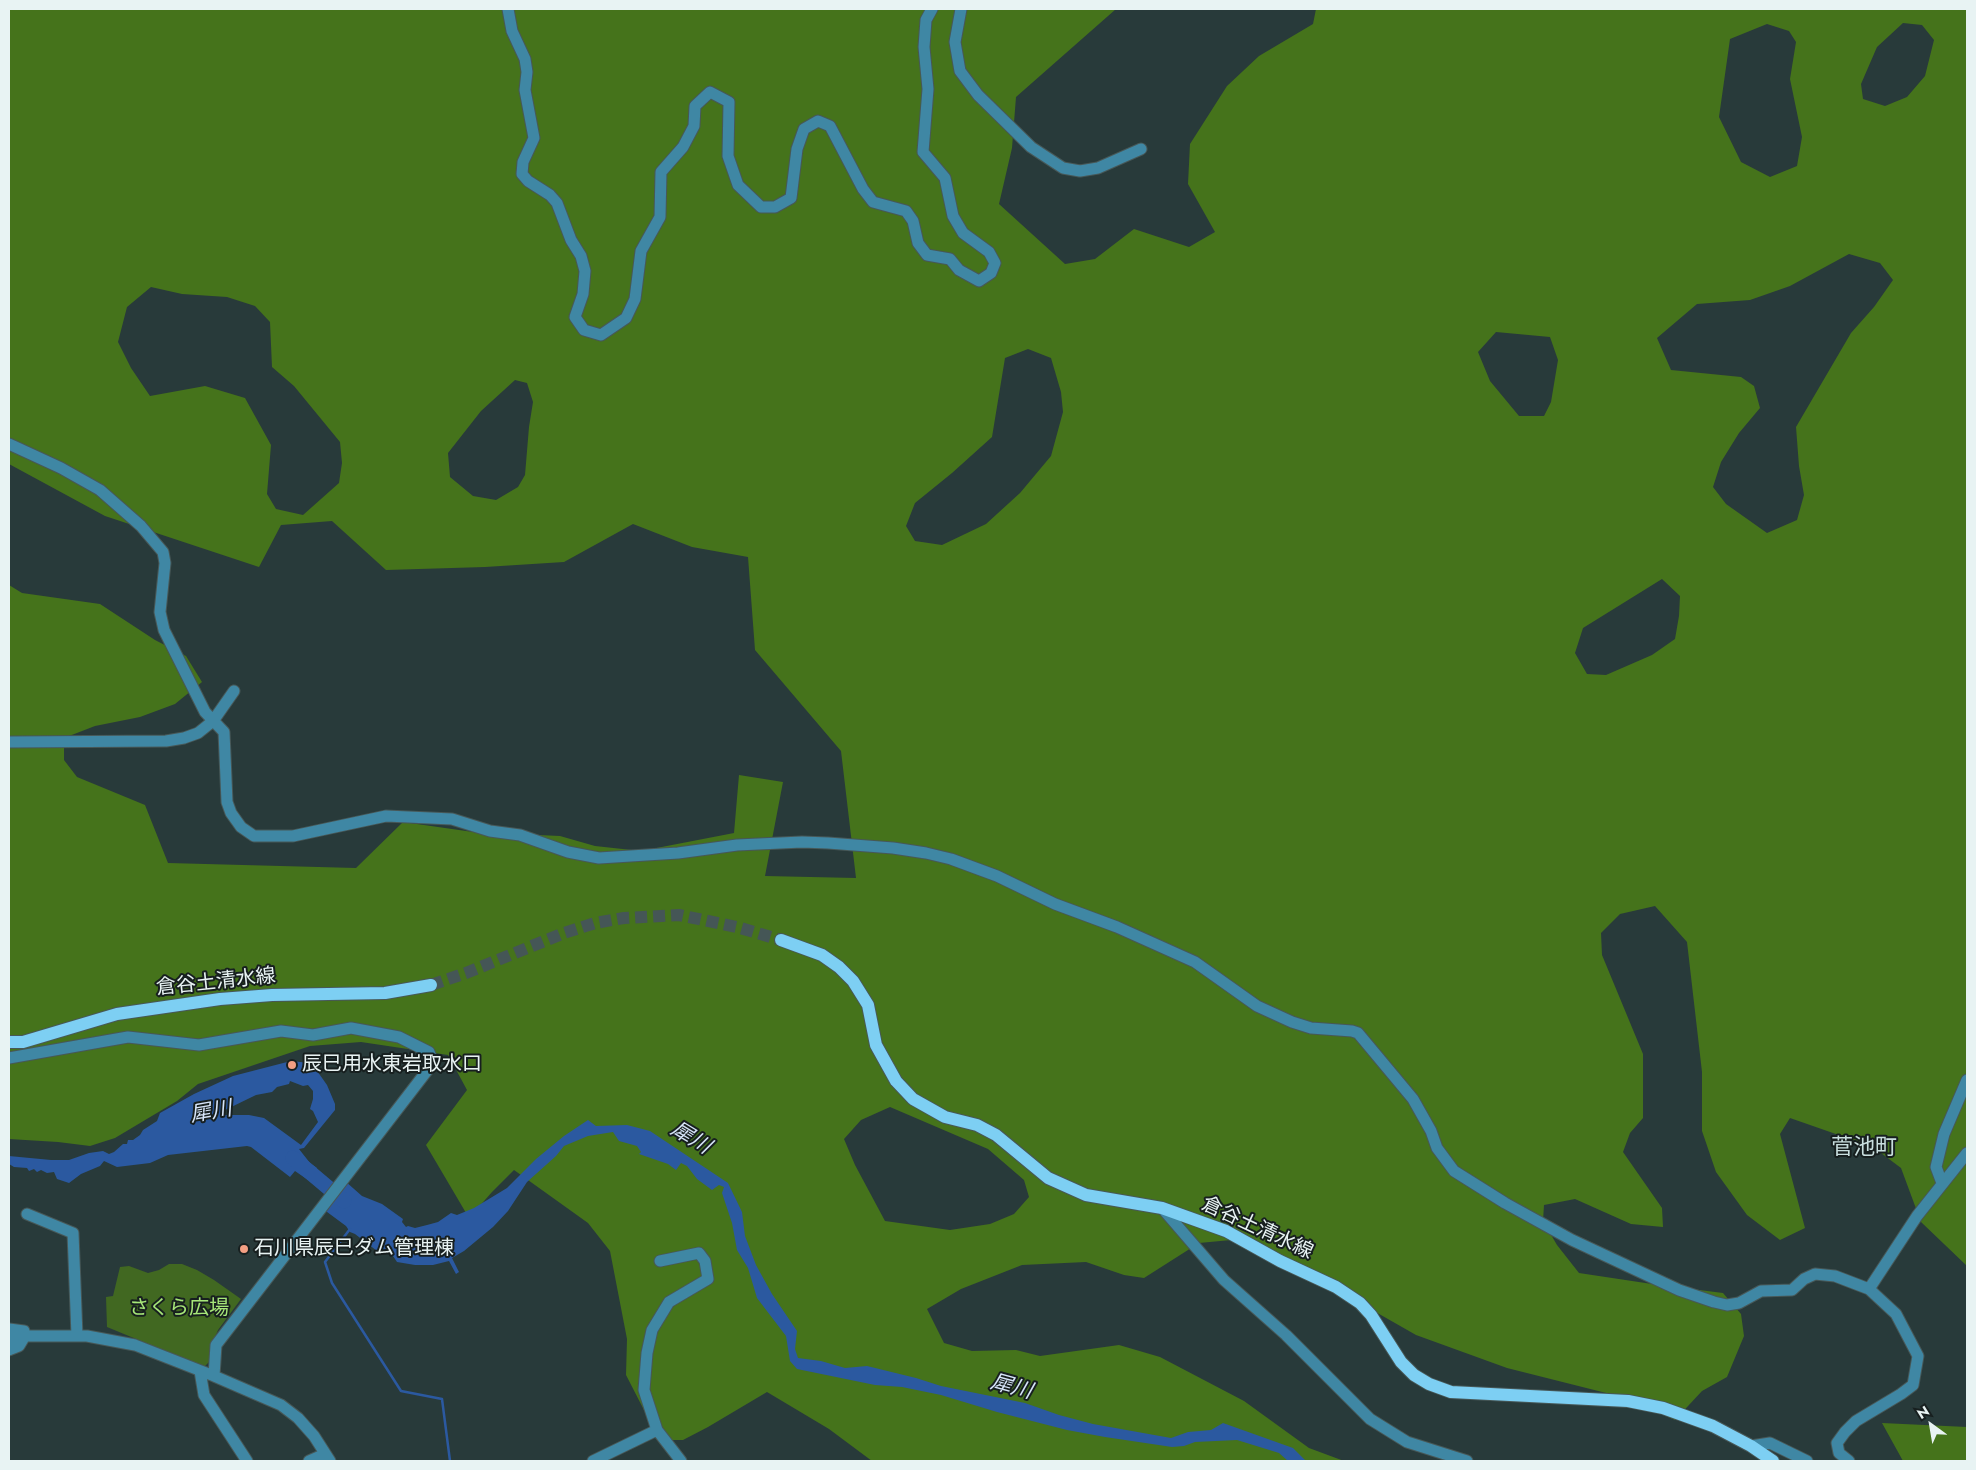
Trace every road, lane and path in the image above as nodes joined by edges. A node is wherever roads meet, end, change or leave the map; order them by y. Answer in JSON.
{"nodes":[{"id":1,"x":508,"y":9,"type":"edge"},
{"id":2,"x":932,"y":9,"type":"edge"},
{"id":3,"x":961,"y":9,"type":"edge"},
{"id":4,"x":1141,"y":148,"type":"dead end"},
{"id":5,"x":9,"y":444,"type":"edge"},
{"id":6,"x":234,"y":691,"type":"dead end"},
{"id":7,"x":213,"y":721,"type":"junction"},
{"id":8,"x":9,"y":742,"type":"edge"},
{"id":9,"x":781,"y":940,"type":"tunnel mouth"},
{"id":10,"x":431,"y":986,"type":"tunnel mouth"},
{"id":11,"x":9,"y":1042,"type":"edge"},
{"id":12,"x":9,"y":1058,"type":"edge"},
{"id":13,"x":1967,"y":1080,"type":"edge"},
{"id":14,"x":1967,"y":1153,"type":"edge"},
{"id":15,"x":1942,"y":1183,"type":"junction"},
{"id":16,"x":1162,"y":1208,"type":"junction"},
{"id":17,"x":27,"y":1214,"type":"dead end"},
{"id":18,"x":660,"y":1261,"type":"dead end"},
{"id":19,"x":1868,"y":1288,"type":"junction"},
{"id":20,"x":9,"y":1329,"type":"edge"},
{"id":21,"x":25,"y":1336,"type":"junction"},
{"id":22,"x":77,"y":1336,"type":"junction"},
{"id":23,"x":9,"y":1339,"type":"edge"},
{"id":24,"x":9,"y":1350,"type":"edge"},
{"id":25,"x":200,"y":1371,"type":"junction"},
{"id":26,"x":214,"y":1376,"type":"junction"},
{"id":27,"x":657,"y":1430,"type":"junction"},
{"id":28,"x":1751,"y":1446,"type":"junction"},
{"id":29,"x":327,"y":1458,"type":"edge"},
{"id":30,"x":247,"y":1461,"type":"edge"},
{"id":31,"x":309,"y":1461,"type":"edge"},
{"id":32,"x":592,"y":1461,"type":"edge"},
{"id":33,"x":681,"y":1461,"type":"edge"},
{"id":34,"x":1467,"y":1461,"type":"edge"},
{"id":35,"x":1773,"y":1461,"type":"edge"},
{"id":36,"x":1807,"y":1461,"type":"edge"},
{"id":37,"x":1849,"y":1461,"type":"edge"}],
"edges":[{"from":1,"to":2,"type":"street"},
{"from":3,"to":4,"type":"street"},
{"from":5,"to":7,"type":"street"},
{"from":6,"to":7,"type":"street"},
{"from":7,"to":8,"type":"street"},
{"from":7,"to":19,"type":"street"},
{"from":9,"to":16,"type":"main road","name":"倉谷土清水線"},
{"from":10,"to":11,"type":"main road","name":"倉谷土清水線"},
{"from":12,"to":26,"type":"street"},
{"from":13,"to":15,"type":"street"},
{"from":14,"to":15,"type":"street"},
{"from":15,"to":19,"type":"street"},
{"from":16,"to":28,"type":"main road","name":"倉谷土清水線"},
{"from":16,"to":34,"type":"street"},
{"from":17,"to":22,"type":"street"},
{"from":18,"to":27,"type":"street"},
{"from":19,"to":37,"type":"street"},
{"from":20,"to":21,"type":"street"},
{"from":21,"to":22,"type":"street"},
{"from":21,"to":23,"type":"street"},
{"from":21,"to":24,"type":"street"},
{"from":22,"to":25,"type":"street"},
{"from":25,"to":26,"type":"street"},
{"from":25,"to":30,"type":"street"},
{"from":26,"to":29,"type":"street"},
{"from":27,"to":32,"type":"street"},
{"from":27,"to":33,"type":"street"},
{"from":28,"to":35,"type":"main road","name":"倉谷土清水線"},
{"from":28,"to":36,"type":"street"},
{"from":29,"to":31,"type":"street"}]}
